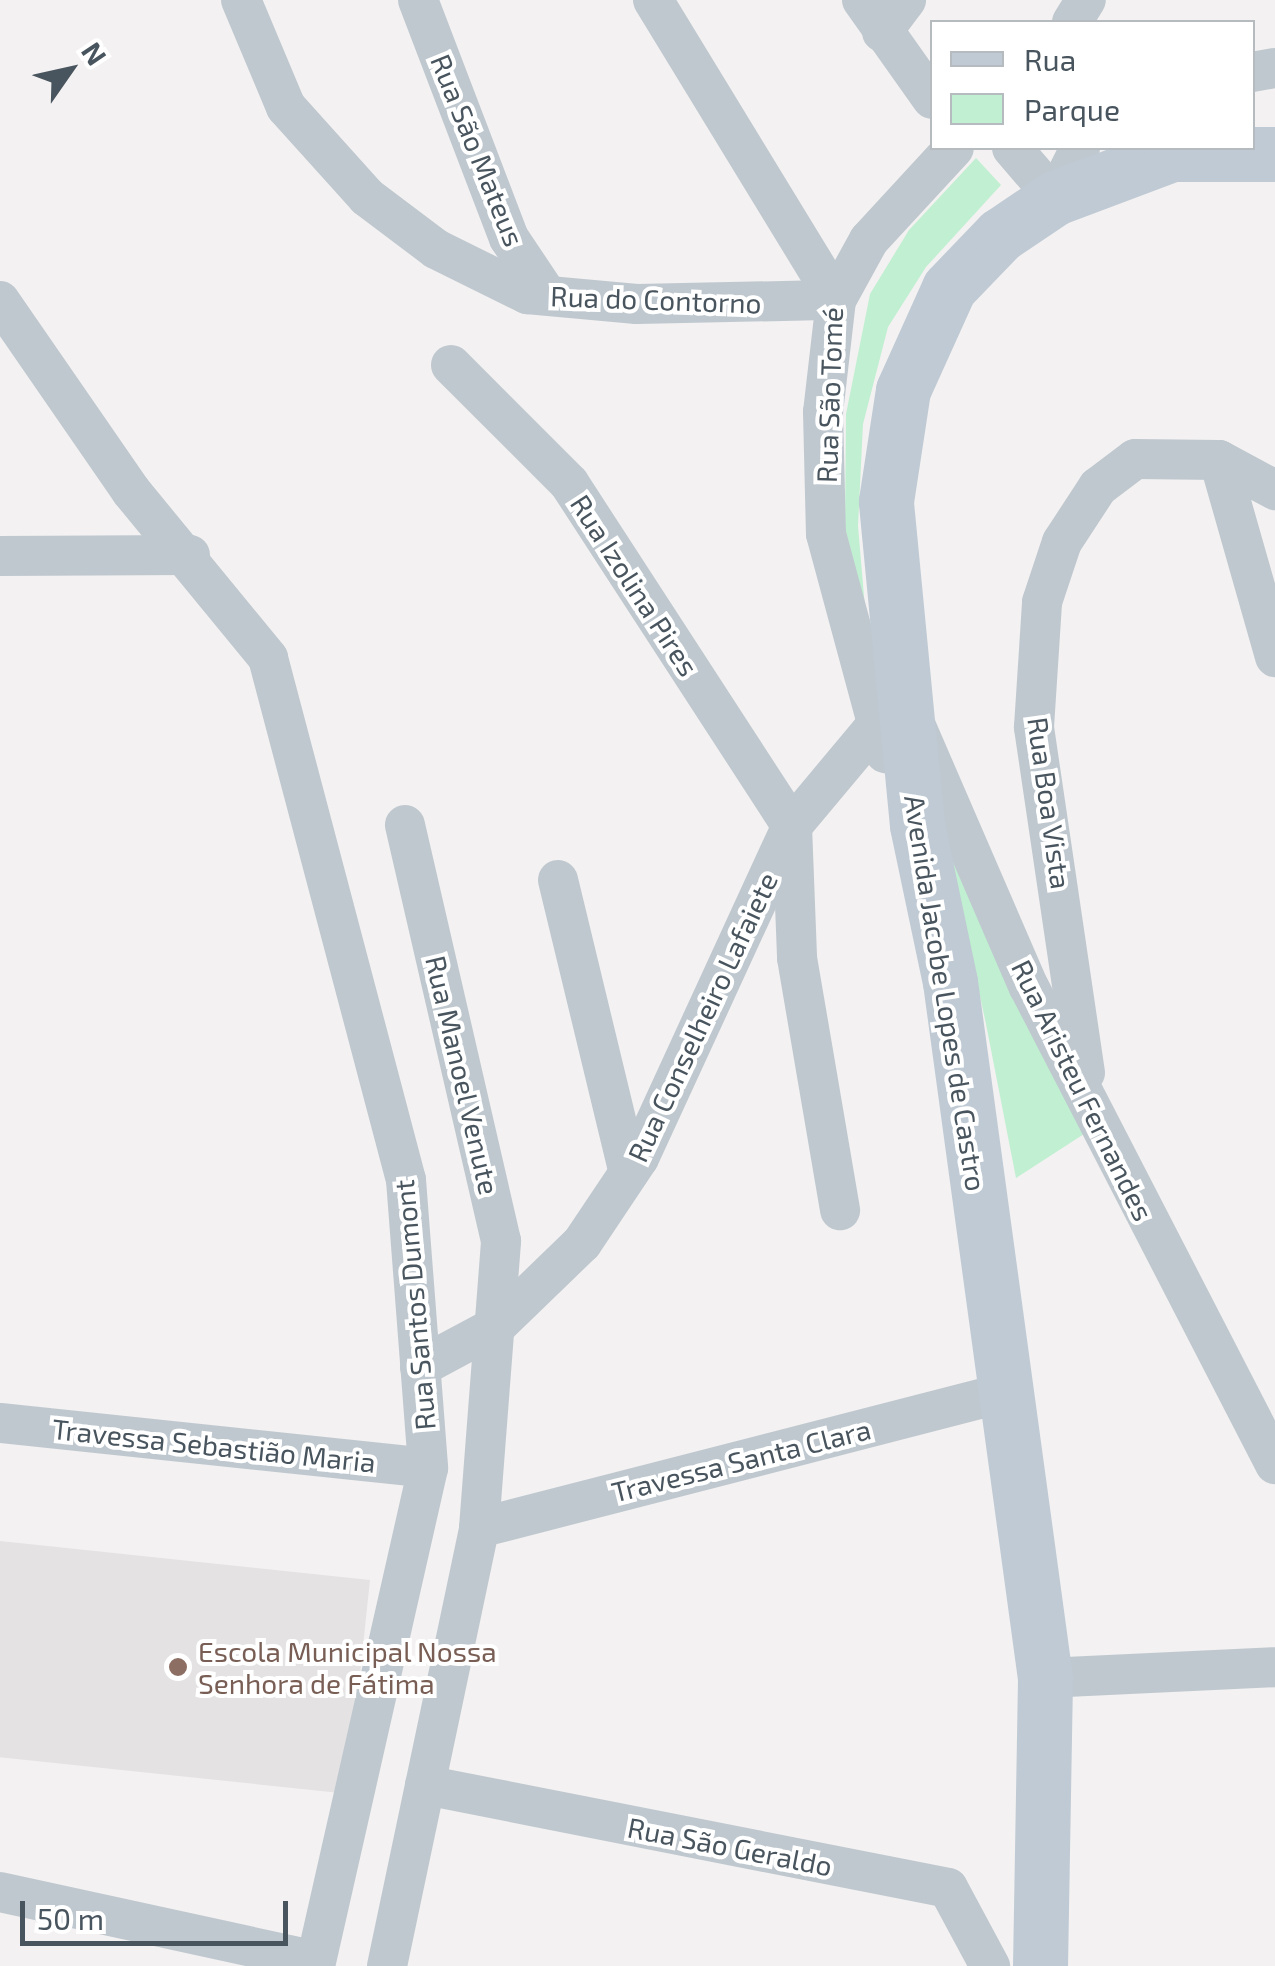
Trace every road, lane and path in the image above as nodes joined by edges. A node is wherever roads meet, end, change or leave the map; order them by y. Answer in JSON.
{"nodes":[{"id":1,"x":241,"y":0,"type":"edge"},
{"id":2,"x":418,"y":0,"type":"edge"},
{"id":3,"x":653,"y":0,"type":"edge"},
{"id":4,"x":906,"y":0,"type":"edge"},
{"id":5,"x":872,"y":16,"type":"edge"},
{"id":6,"x":930,"y":97,"type":"edge"},
{"id":7,"x":952,"y":150,"type":"edge"},
{"id":8,"x":1014,"y":150,"type":"edge"},
{"id":9,"x":1079,"y":150,"type":"edge"},
{"id":10,"x":1275,"y":154,"type":"edge"},
{"id":11,"x":1055,"y":198,"type":"junction"},
{"id":12,"x":547,"y":296,"type":"junction"},
{"id":13,"x":0,"y":300,"type":"edge"},
{"id":14,"x":836,"y":300,"type":"junction"},
{"id":15,"x":451,"y":365,"type":"dead end"},
{"id":16,"x":1219,"y":460,"type":"junction"},
{"id":17,"x":1275,"y":490,"type":"edge"},
{"id":18,"x":190,"y":554,"type":"junction"},
{"id":19,"x":0,"y":556,"type":"edge"},
{"id":20,"x":1275,"y":656,"type":"edge"},
{"id":21,"x":891,"y":718,"type":"junction"},
{"id":22,"x":405,"y":825,"type":"dead end"},
{"id":23,"x":792,"y":826,"type":"junction"},
{"id":24,"x":558,"y":880,"type":"dead end"},
{"id":25,"x":1086,"y":1087,"type":"junction"},
{"id":26,"x":629,"y":1173,"type":"junction"},
{"id":27,"x":840,"y":1210,"type":"dead end"},
{"id":28,"x":495,"y":1327,"type":"junction"},
{"id":29,"x":420,"y":1367,"type":"junction"},
{"id":30,"x":1003,"y":1394,"type":"junction"},
{"id":31,"x":0,"y":1423,"type":"edge"},
{"id":32,"x":1275,"y":1464,"type":"edge"},
{"id":33,"x":428,"y":1468,"type":"junction"},
{"id":34,"x":479,"y":1528,"type":"junction"},
{"id":35,"x":1275,"y":1667,"type":"edge"},
{"id":36,"x":1045,"y":1678,"type":"junction"},
{"id":37,"x":425,"y":1785,"type":"junction"},
{"id":38,"x":0,"y":1892,"type":"edge"},
{"id":39,"x":316,"y":1964,"type":"edge"},
{"id":40,"x":387,"y":1966,"type":"edge"},
{"id":41,"x":990,"y":1966,"type":"edge"},
{"id":42,"x":1040,"y":1966,"type":"edge"}],
"edges":[{"from":1,"to":12,"type":"street","name":"Rua do Contorno"},
{"from":2,"to":12,"type":"street","name":"Rua São Mateus"},
{"from":3,"to":14,"type":"street","name":"Rua São Tomé"},
{"from":4,"to":5,"type":"street"},
{"from":5,"to":6,"type":"street"},
{"from":7,"to":14,"type":"street"},
{"from":8,"to":11,"type":"street"},
{"from":9,"to":11,"type":"street"},
{"from":10,"to":11,"type":"street","name":"Avenida Jacobe Lopes de Castro"},
{"from":11,"to":21,"type":"street","name":"Avenida Jacobe Lopes de Castro"},
{"from":12,"to":14,"type":"street","name":"Rua do Contorno"},
{"from":13,"to":18,"type":"street","name":"Rua Santos Dumont"},
{"from":14,"to":21,"type":"street","name":"Rua São Tomé"},
{"from":15,"to":23,"type":"street","name":"Rua Izolina Pires"},
{"from":16,"to":17,"type":"street","name":"Rua Boa Vista"},
{"from":16,"to":20,"type":"street"},
{"from":16,"to":25,"type":"street","name":"Rua Boa Vista"},
{"from":18,"to":19,"type":"street"},
{"from":18,"to":29,"type":"street","name":"Rua Santos Dumont"},
{"from":21,"to":23,"type":"street","name":"Rua Conselheiro Lafaiete"},
{"from":21,"to":25,"type":"street","name":"Rua Aristeu Fernandes"},
{"from":21,"to":30,"type":"street","name":"Avenida Jacobe Lopes de Castro"},
{"from":22,"to":28,"type":"street","name":"Rua Manoel Venute"},
{"from":23,"to":26,"type":"street","name":"Rua Conselheiro Lafaiete"},
{"from":23,"to":27,"type":"street"},
{"from":24,"to":26,"type":"street"},
{"from":25,"to":32,"type":"street","name":"Rua Aristeu Fernandes"},
{"from":26,"to":28,"type":"street","name":"Rua Conselheiro Lafaiete"},
{"from":28,"to":29,"type":"street","name":"Rua Conselheiro Lafaiete"},
{"from":28,"to":34,"type":"street"},
{"from":29,"to":33,"type":"street","name":"Rua Santos Dumont"},
{"from":30,"to":34,"type":"street","name":"Travessa Santa Clara"},
{"from":30,"to":36,"type":"street","name":"Avenida Jacobe Lopes de Castro"},
{"from":31,"to":33,"type":"street","name":"Travessa Sebastião Maria"},
{"from":33,"to":39,"type":"street","name":"Rua Santos Dumont"},
{"from":34,"to":37,"type":"street"},
{"from":35,"to":36,"type":"street"},
{"from":36,"to":42,"type":"street","name":"Avenida Jacobe Lopes de Castro"},
{"from":37,"to":40,"type":"street"},
{"from":37,"to":41,"type":"street","name":"Rua São Geraldo"},
{"from":38,"to":39,"type":"street"}]}
